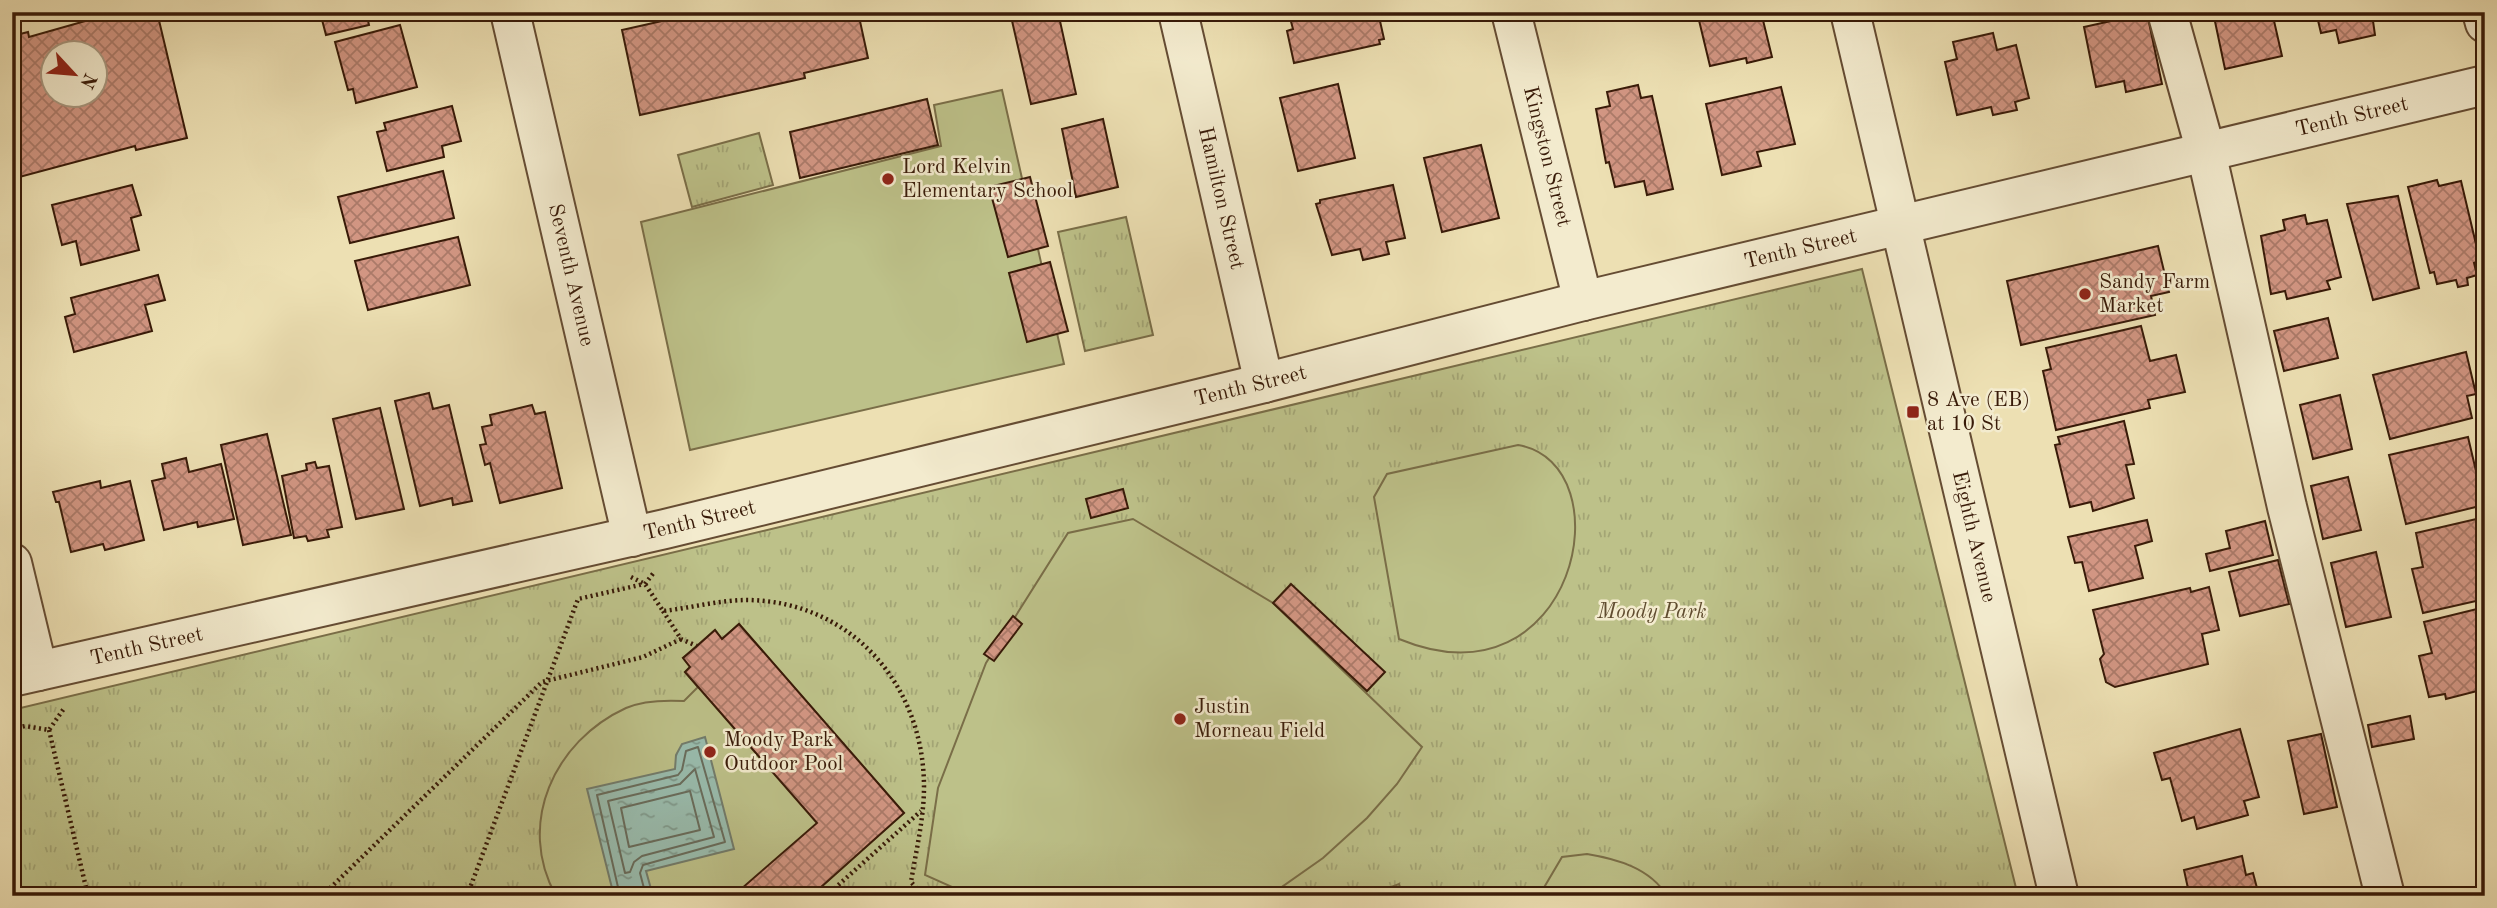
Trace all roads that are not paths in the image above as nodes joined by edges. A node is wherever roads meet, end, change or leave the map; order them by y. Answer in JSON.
{"nodes":[{"id":1,"x":510,"y":12,"type":"edge"},
{"id":2,"x":1178,"y":12,"type":"edge"},
{"id":3,"x":1511,"y":12,"type":"edge"},
{"id":4,"x":1850,"y":12,"type":"edge"},
{"id":5,"x":2168,"y":12,"type":"edge"},
{"id":6,"x":2482,"y":12,"type":"edge"},
{"id":7,"x":2485,"y":23,"type":"edge"},
{"id":8,"x":2485,"y":85,"type":"edge"},
{"id":9,"x":2206,"y":152,"type":"junction"},
{"id":10,"x":1901,"y":225,"type":"junction"},
{"id":11,"x":1583,"y":301,"type":"junction"},
{"id":12,"x":1264,"y":383,"type":"junction"},
{"id":13,"x":632,"y":537,"type":"junction"},
{"id":14,"x":12,"y":563,"type":"edge"},
{"id":15,"x":25,"y":674,"type":"edge"},
{"id":16,"x":2059,"y":896,"type":"edge"},
{"id":17,"x":2385,"y":896,"type":"edge"}],
"edges":[{"from":1,"to":13,"type":"street","name":"Seventh Avenue"},
{"from":2,"to":12,"type":"street","name":"Hamilton Street"},
{"from":3,"to":11,"type":"street","name":"Kingston Street"},
{"from":4,"to":10,"type":"street","name":"Eighth Avenue"},
{"from":5,"to":9,"type":"street"},
{"from":6,"to":7,"type":"street"},
{"from":8,"to":9,"type":"street","name":"Tenth Street"},
{"from":9,"to":10,"type":"street","name":"Tenth Street"},
{"from":9,"to":17,"type":"street"},
{"from":10,"to":11,"type":"street","name":"Tenth Street"},
{"from":10,"to":16,"type":"street","name":"Eighth Avenue"},
{"from":11,"to":12,"type":"street","name":"Tenth Street"},
{"from":12,"to":13,"type":"street","name":"Tenth Street"},
{"from":13,"to":15,"type":"street","name":"Tenth Street"},
{"from":14,"to":15,"type":"street"}]}
